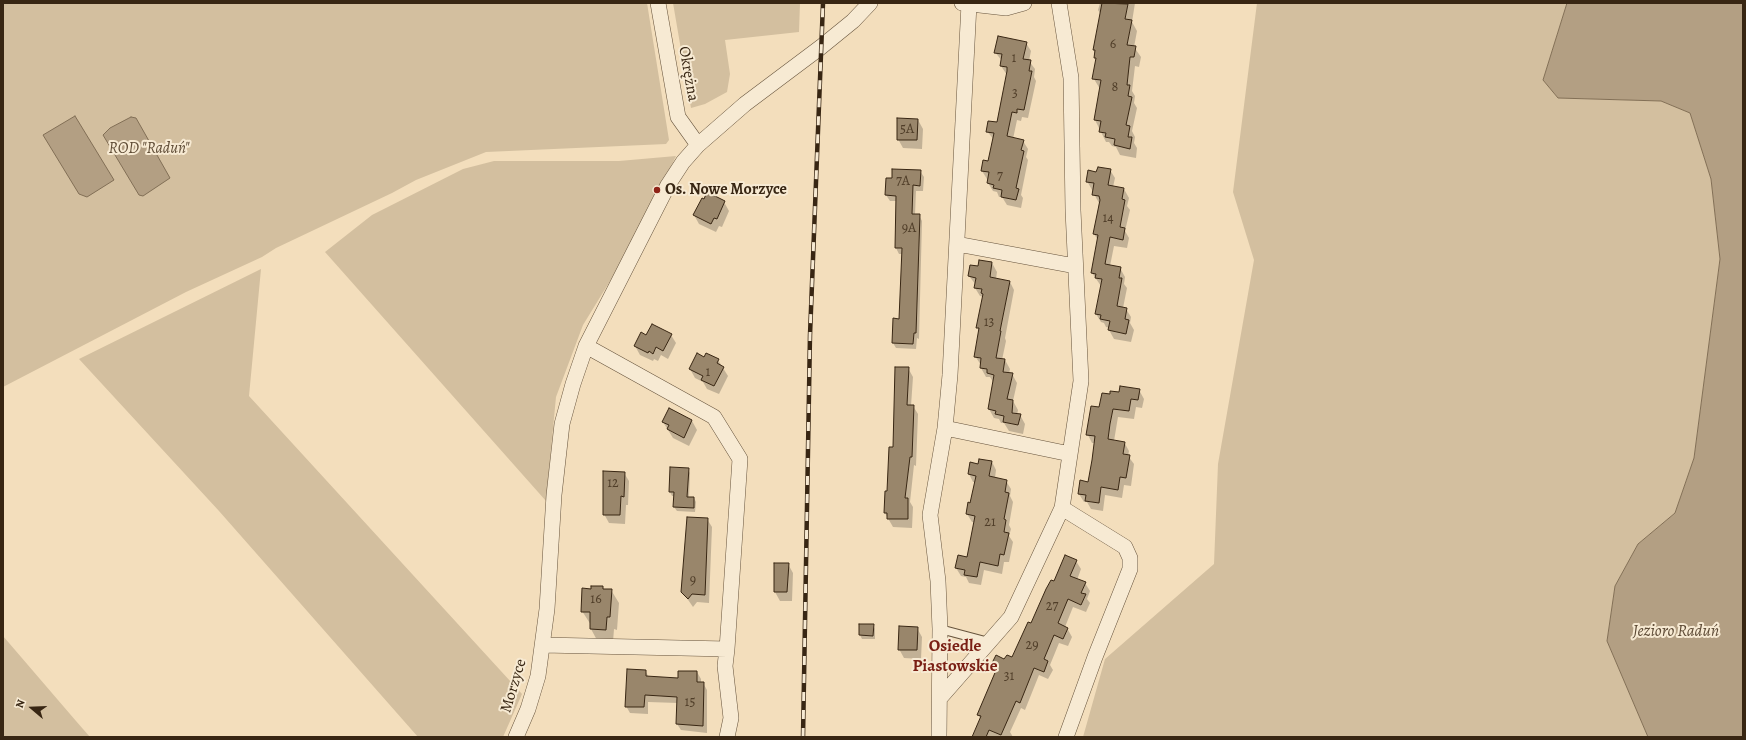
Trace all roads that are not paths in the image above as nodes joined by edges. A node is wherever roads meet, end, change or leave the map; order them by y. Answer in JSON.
{"nodes":[{"id":1,"x":658,"y":3,"type":"edge"},
{"id":2,"x":870,"y":3,"type":"edge"},
{"id":3,"x":1024,"y":3,"type":"edge"},
{"id":4,"x":1059,"y":3,"type":"edge"},
{"id":5,"x":965,"y":4,"type":"edge"},
{"id":6,"x":698,"y":145,"type":"junction"},
{"id":7,"x":956,"y":244,"type":"junction"},
{"id":8,"x":1075,"y":266,"type":"junction"},
{"id":9,"x":586,"y":346,"type":"junction"},
{"id":10,"x":945,"y":428,"type":"junction"},
{"id":11,"x":1070,"y":454,"type":"junction"},
{"id":12,"x":1062,"y":508,"type":"junction"},
{"id":13,"x":940,"y":629,"type":"junction"},
{"id":14,"x":989,"y":642,"type":"junction"},
{"id":15,"x":543,"y":645,"type":"junction"},
{"id":16,"x":727,"y":649,"type":"junction"},
{"id":17,"x":940,"y":698,"type":"junction"},
{"id":18,"x":516,"y":737,"type":"edge"},
{"id":19,"x":727,"y":737,"type":"edge"},
{"id":20,"x":939,"y":737,"type":"edge"},
{"id":21,"x":1066,"y":737,"type":"edge"}],
"edges":[{"from":1,"to":6,"type":"street","name":"Okrężna"},
{"from":2,"to":6,"type":"street","name":"Morzyce"},
{"from":3,"to":5,"type":"street"},
{"from":4,"to":8,"type":"street"},
{"from":5,"to":7,"type":"street"},
{"from":6,"to":9,"type":"street","name":"Morzyce"},
{"from":7,"to":8,"type":"street"},
{"from":7,"to":10,"type":"street"},
{"from":8,"to":11,"type":"street"},
{"from":9,"to":15,"type":"street","name":"Morzyce"},
{"from":9,"to":16,"type":"street"},
{"from":10,"to":11,"type":"street"},
{"from":10,"to":13,"type":"street"},
{"from":11,"to":12,"type":"street"},
{"from":12,"to":14,"type":"street"},
{"from":12,"to":21,"type":"street"},
{"from":13,"to":14,"type":"lane"},
{"from":13,"to":17,"type":"street"},
{"from":14,"to":17,"type":"street"},
{"from":15,"to":16,"type":"street"},
{"from":15,"to":18,"type":"street","name":"Morzyce"},
{"from":16,"to":19,"type":"street"},
{"from":17,"to":20,"type":"street"}]}
